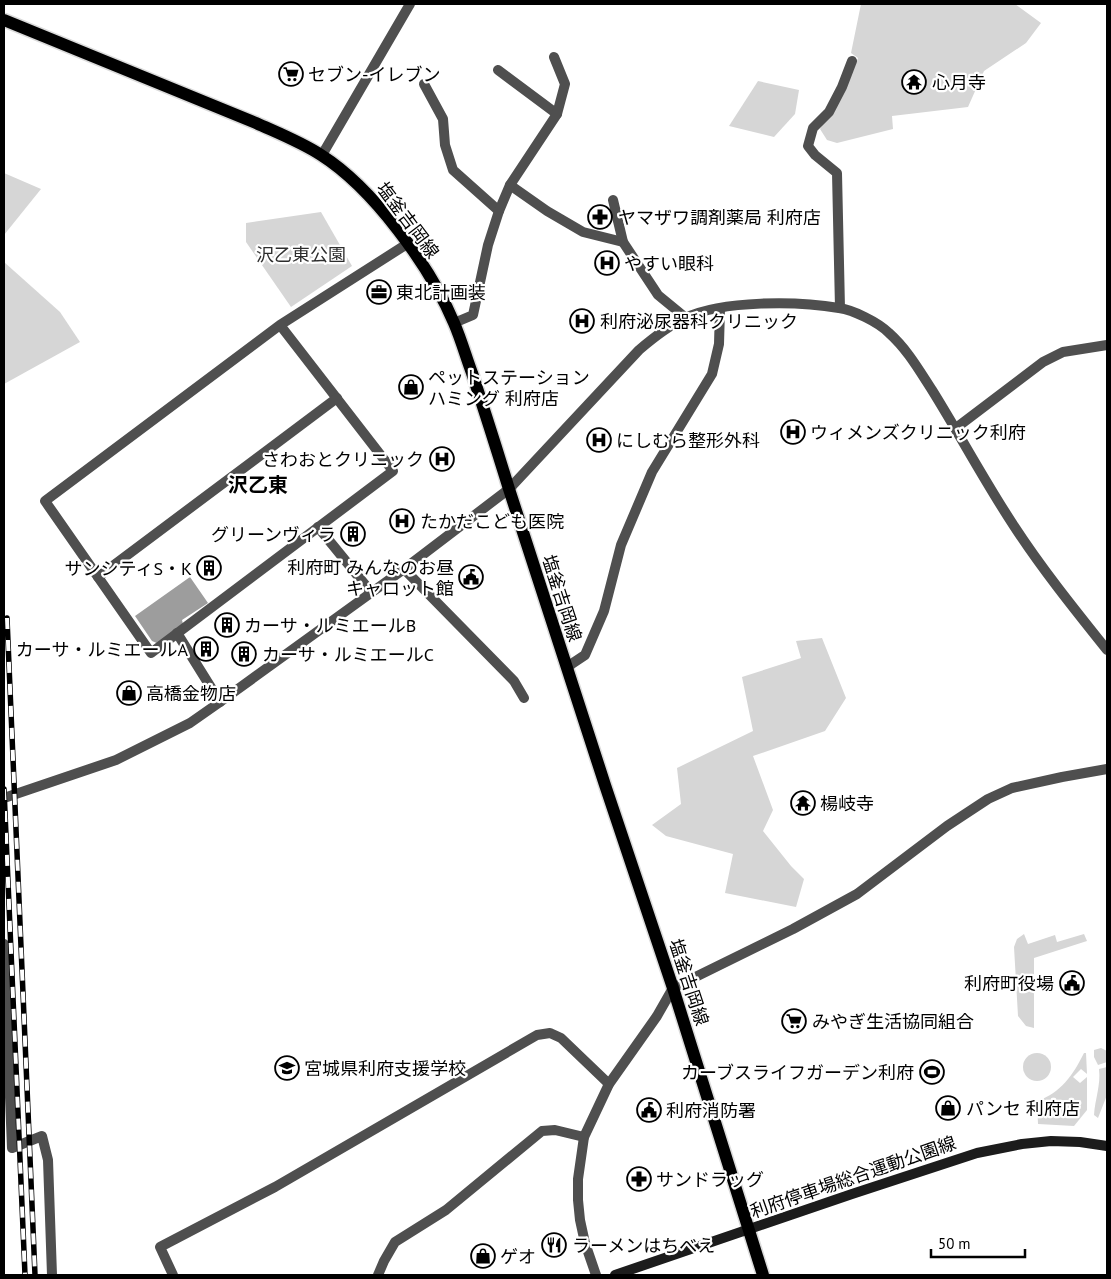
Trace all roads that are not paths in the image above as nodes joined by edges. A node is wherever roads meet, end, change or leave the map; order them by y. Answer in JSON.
{"nodes":[{"id":1,"x":410,"y":4,"type":"edge"},
{"id":2,"x":4,"y":20,"type":"edge"},
{"id":3,"x":554,"y":57,"type":"dead end"},
{"id":4,"x":852,"y":61,"type":"dead end"},
{"id":5,"x":498,"y":70,"type":"dead end"},
{"id":6,"x":424,"y":84,"type":"dead end"},
{"id":7,"x":557,"y":114,"type":"junction"},
{"id":8,"x":322,"y":155,"type":"junction"},
{"id":9,"x":510,"y":185,"type":"junction"},
{"id":10,"x":613,"y":200,"type":"dead end"},
{"id":11,"x":499,"y":211,"type":"junction"},
{"id":12,"x":623,"y":242,"type":"junction"},
{"id":13,"x":407,"y":244,"type":"junction"},
{"id":14,"x":720,"y":308,"type":"junction"},
{"id":15,"x":840,"y":308,"type":"junction"},
{"id":16,"x":686,"y":318,"type":"junction"},
{"id":17,"x":454,"y":323,"type":"junction"},
{"id":18,"x":280,"y":324,"type":"junction"},
{"id":19,"x":1107,"y":345,"type":"edge"},
{"id":20,"x":337,"y":398,"type":"junction"},
{"id":21,"x":956,"y":428,"type":"junction"},
{"id":22,"x":509,"y":489,"type":"junction"},
{"id":23,"x":318,"y":527,"type":"junction"},
{"id":24,"x":404,"y":569,"type":"junction"},
{"id":25,"x":98,"y":578,"type":"junction"},
{"id":26,"x":371,"y":592,"type":"junction"},
{"id":27,"x":177,"y":634,"type":"junction"},
{"id":28,"x":1107,"y":650,"type":"edge"},
{"id":29,"x":566,"y":667,"type":"junction"},
{"id":30,"x":524,"y":698,"type":"dead end"},
{"id":31,"x":220,"y":702,"type":"junction"},
{"id":32,"x":1107,"y":768,"type":"edge"},
{"id":33,"x":4,"y":798,"type":"edge"},
{"id":34,"x":4,"y":944,"type":"edge"},
{"id":35,"x":673,"y":988,"type":"junction"},
{"id":36,"x":609,"y":1084,"type":"junction"},
{"id":37,"x":584,"y":1137,"type":"junction"},
{"id":38,"x":1107,"y":1146,"type":"edge"},
{"id":39,"x":748,"y":1230,"type":"junction"},
{"id":40,"x":52,"y":1275,"type":"edge"},
{"id":41,"x":173,"y":1275,"type":"edge"},
{"id":42,"x":378,"y":1275,"type":"edge"},
{"id":43,"x":596,"y":1275,"type":"edge"},
{"id":44,"x":615,"y":1275,"type":"edge"},
{"id":45,"x":763,"y":1275,"type":"edge"}],
"edges":[{"from":1,"to":8,"type":"street"},
{"from":2,"to":8,"type":"main road","name":"塩釜吉岡線"},
{"from":3,"to":7,"type":"street"},
{"from":4,"to":15,"type":"street"},
{"from":5,"to":7,"type":"street"},
{"from":6,"to":11,"type":"street"},
{"from":7,"to":9,"type":"street"},
{"from":8,"to":13,"type":"main road","name":"塩釜吉岡線"},
{"from":9,"to":11,"type":"street"},
{"from":9,"to":12,"type":"street"},
{"from":10,"to":12,"type":"street"},
{"from":11,"to":17,"type":"street"},
{"from":12,"to":16,"type":"street"},
{"from":13,"to":17,"type":"main road","name":"塩釜吉岡線"},
{"from":13,"to":18,"type":"street"},
{"from":14,"to":15,"type":"street"},
{"from":14,"to":16,"type":"street"},
{"from":14,"to":29,"type":"street"},
{"from":15,"to":21,"type":"street"},
{"from":16,"to":22,"type":"street"},
{"from":17,"to":22,"type":"main road","name":"塩釜吉岡線"},
{"from":18,"to":20,"type":"street"},
{"from":18,"to":25,"type":"street"},
{"from":19,"to":21,"type":"street"},
{"from":20,"to":23,"type":"street"},
{"from":20,"to":25,"type":"street"},
{"from":21,"to":28,"type":"street"},
{"from":22,"to":24,"type":"street"},
{"from":22,"to":29,"type":"main road","name":"塩釜吉岡線"},
{"from":23,"to":26,"type":"street"},
{"from":23,"to":27,"type":"street"},
{"from":24,"to":26,"type":"street"},
{"from":24,"to":30,"type":"street"},
{"from":25,"to":27,"type":"street"},
{"from":26,"to":31,"type":"street"},
{"from":27,"to":31,"type":"street"},
{"from":29,"to":35,"type":"main road","name":"塩釜吉岡線"},
{"from":31,"to":33,"type":"street"},
{"from":32,"to":35,"type":"street"},
{"from":34,"to":40,"type":"street"},
{"from":35,"to":36,"type":"street"},
{"from":35,"to":39,"type":"main road","name":"塩釜吉岡線"},
{"from":36,"to":37,"type":"street"},
{"from":36,"to":41,"type":"street"},
{"from":37,"to":42,"type":"street"},
{"from":37,"to":43,"type":"street"},
{"from":38,"to":39,"type":"main road","name":"利府停車場総合運動公園線"},
{"from":39,"to":44,"type":"main road","name":"利府停車場総合運動公園線"},
{"from":39,"to":45,"type":"main road","name":"塩釜吉岡線"}]}
